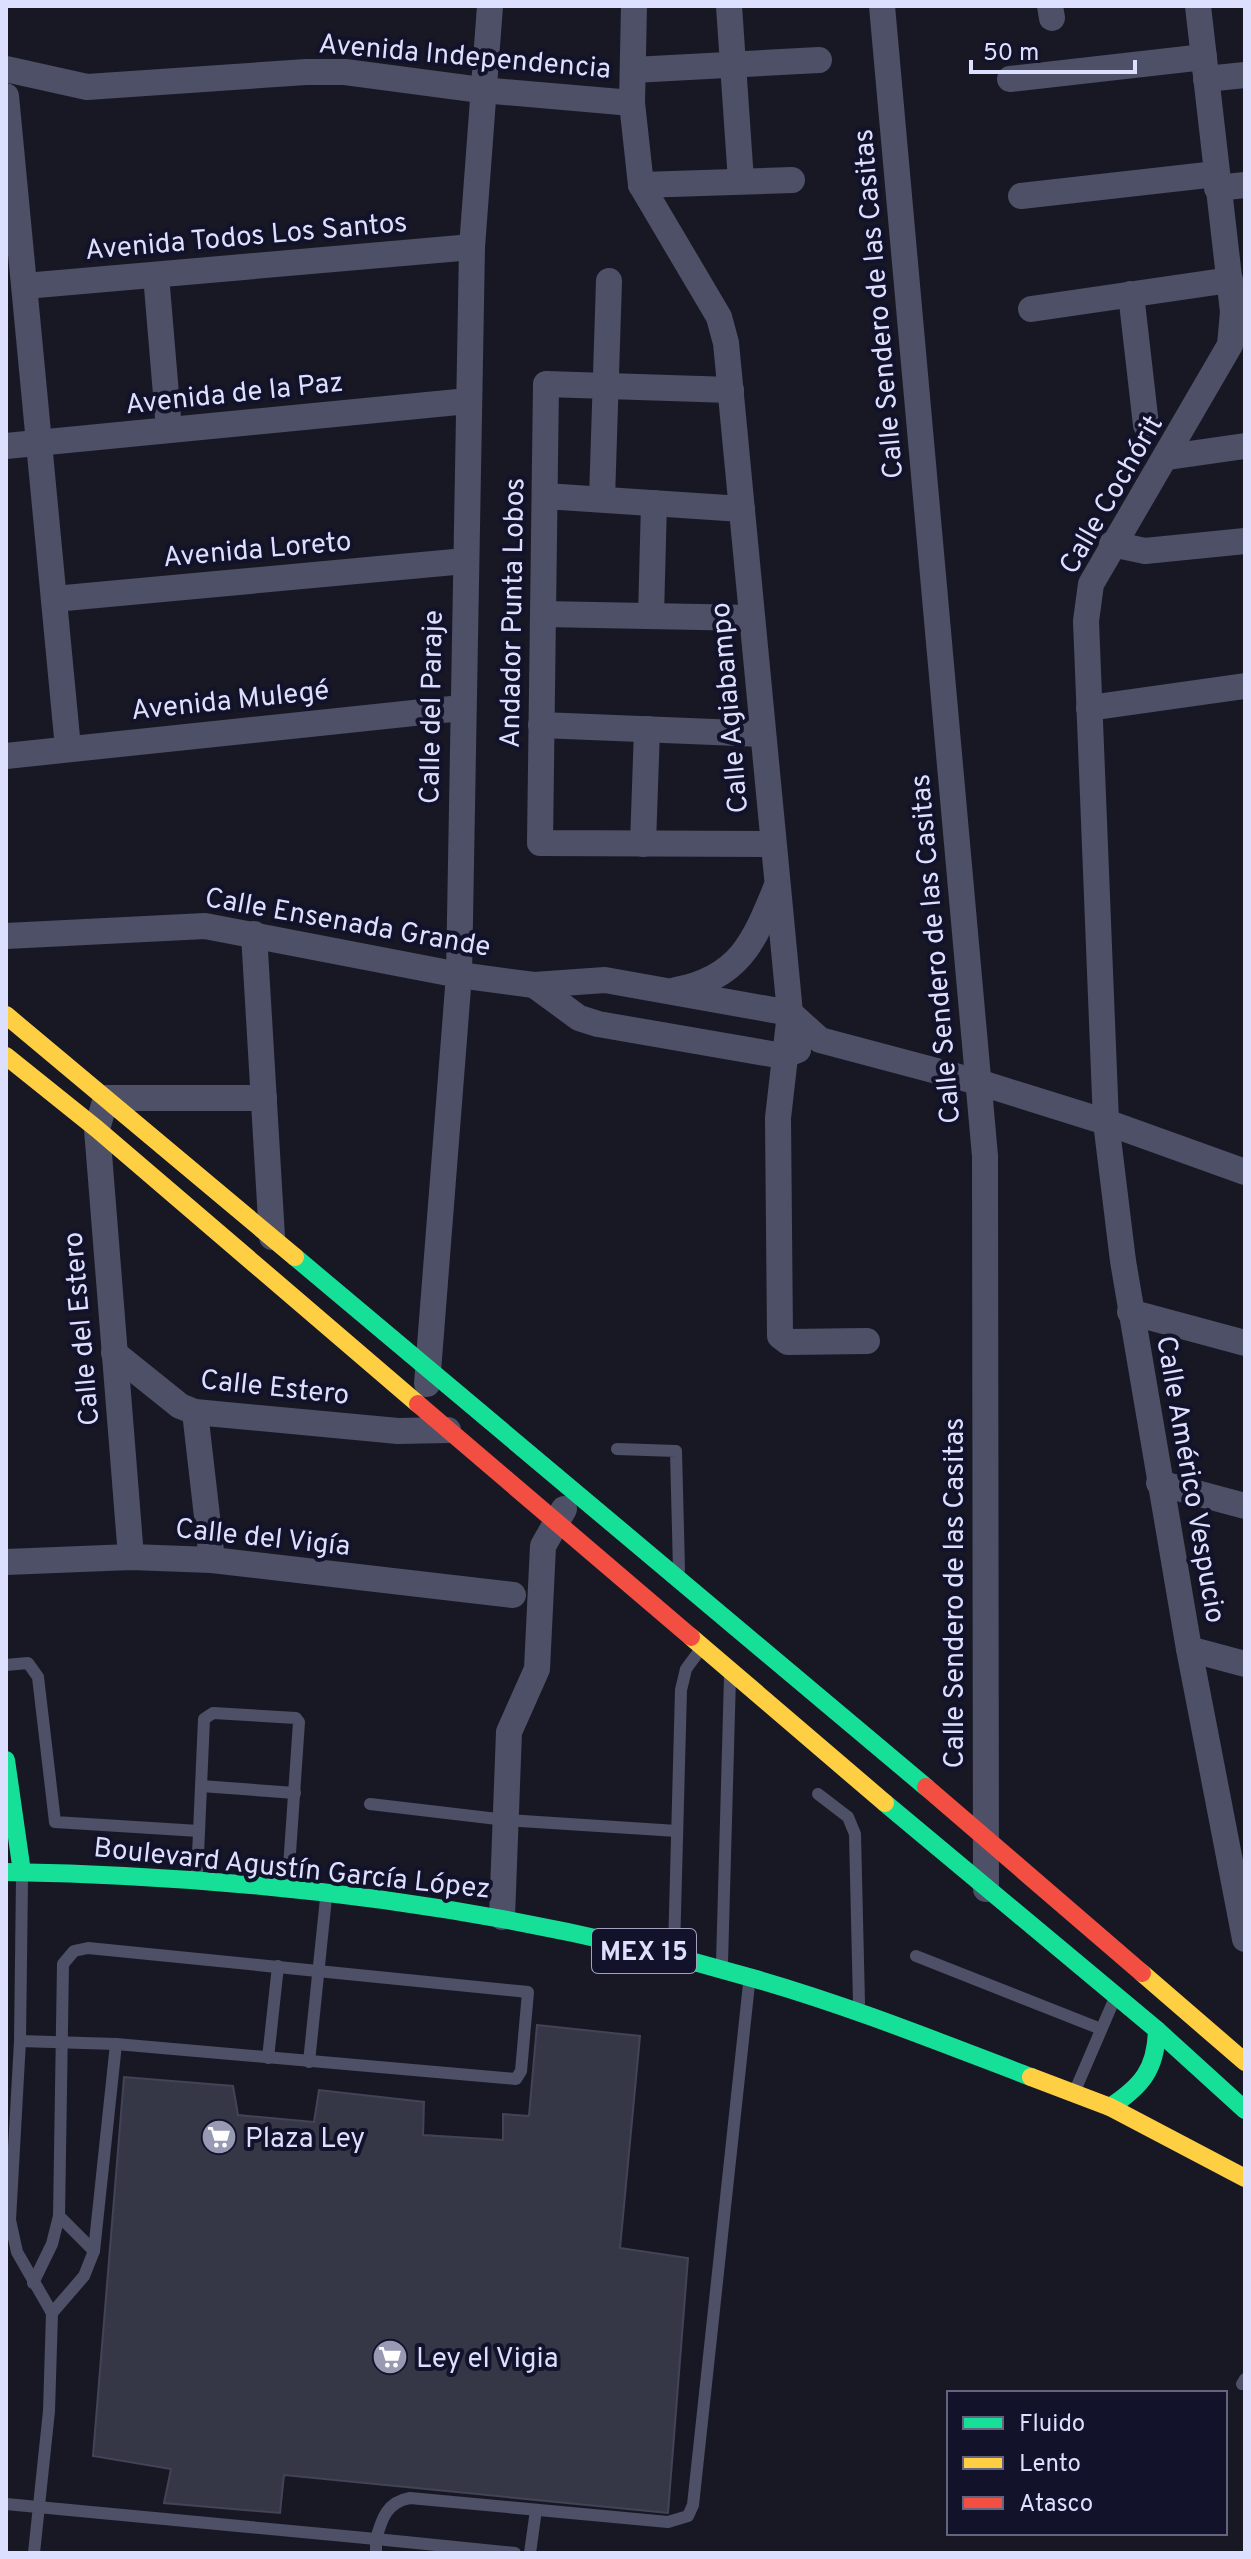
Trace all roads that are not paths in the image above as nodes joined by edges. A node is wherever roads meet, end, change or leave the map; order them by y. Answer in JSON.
{"nodes":[{"id":1,"x":490,"y":6,"type":"edge"},
{"id":2,"x":634,"y":6,"type":"edge"},
{"id":3,"x":729,"y":6,"type":"edge"},
{"id":4,"x":882,"y":6,"type":"edge"},
{"id":5,"x":1198,"y":6,"type":"edge"},
{"id":6,"x":819,"y":60,"type":"dead end"},
{"id":7,"x":733,"y":64,"type":"junction"},
{"id":8,"x":1205,"y":68,"type":"junction"},
{"id":9,"x":6,"y":69,"type":"edge"},
{"id":10,"x":633,"y":70,"type":"junction"},
{"id":11,"x":1245,"y":75,"type":"edge"},
{"id":12,"x":1010,"y":79,"type":"dead end"},
{"id":13,"x":481,"y":90,"type":"junction"},
{"id":14,"x":6,"y":96,"type":"edge"},
{"id":15,"x":632,"y":103,"type":"junction"},
{"id":16,"x":792,"y":180,"type":"dead end"},
{"id":17,"x":741,"y":181,"type":"junction"},
{"id":18,"x":1217,"y":181,"type":"junction"},
{"id":19,"x":641,"y":185,"type":"junction"},
{"id":20,"x":1245,"y":185,"type":"edge"},
{"id":21,"x":1021,"y":196,"type":"dead end"},
{"id":22,"x":472,"y":247,"type":"junction"},
{"id":23,"x":156,"y":275,"type":"junction"},
{"id":24,"x":1230,"y":280,"type":"junction"},
{"id":25,"x":609,"y":281,"type":"dead end"},
{"id":26,"x":25,"y":286,"type":"junction"},
{"id":27,"x":1131,"y":294,"type":"junction"},
{"id":28,"x":1031,"y":309,"type":"dead end"},
{"id":29,"x":1239,"y":312,"type":"edge"},
{"id":30,"x":605,"y":386,"type":"junction"},
{"id":31,"x":731,"y":390,"type":"junction"},
{"id":32,"x":468,"y":401,"type":"junction"},
{"id":33,"x":1146,"y":425,"type":"dead end"},
{"id":34,"x":169,"y":430,"type":"junction"},
{"id":35,"x":39,"y":442,"type":"junction"},
{"id":36,"x":6,"y":446,"type":"edge"},
{"id":37,"x":1245,"y":446,"type":"edge"},
{"id":38,"x":1168,"y":457,"type":"junction"},
{"id":39,"x":545,"y":496,"type":"junction"},
{"id":40,"x":602,"y":499,"type":"junction"},
{"id":41,"x":654,"y":503,"type":"junction"},
{"id":42,"x":742,"y":509,"type":"junction"},
{"id":43,"x":1245,"y":541,"type":"edge"},
{"id":44,"x":1112,"y":544,"type":"junction"},
{"id":45,"x":465,"y":561,"type":"junction"},
{"id":46,"x":54,"y":599,"type":"junction"},
{"id":47,"x":543,"y":614,"type":"junction"},
{"id":48,"x":651,"y":616,"type":"junction"},
{"id":49,"x":752,"y":618,"type":"junction"},
{"id":50,"x":1245,"y":686,"type":"edge"},
{"id":51,"x":1245,"y":700,"type":"edge"},
{"id":52,"x":461,"y":708,"type":"junction"},
{"id":53,"x":1089,"y":708,"type":"junction"},
{"id":54,"x":541,"y":725,"type":"junction"},
{"id":55,"x":647,"y":729,"type":"junction"},
{"id":56,"x":763,"y":734,"type":"junction"},
{"id":57,"x":68,"y":748,"type":"junction"},
{"id":58,"x":6,"y":756,"type":"edge"},
{"id":59,"x":643,"y":844,"type":"junction"},
{"id":60,"x":773,"y":844,"type":"junction"},
{"id":61,"x":777,"y":884,"type":"junction"},
{"id":62,"x":254,"y":934,"type":"junction"},
{"id":63,"x":6,"y":936,"type":"edge"},
{"id":64,"x":459,"y":975,"type":"junction"},
{"id":65,"x":534,"y":985,"type":"junction"},
{"id":66,"x":669,"y":992,"type":"junction"},
{"id":67,"x":790,"y":1013,"type":"junction"},
{"id":68,"x":6,"y":1015,"type":"edge"},
{"id":69,"x":820,"y":1040,"type":"junction"},
{"id":70,"x":6,"y":1056,"type":"edge"},
{"id":71,"x":783,"y":1056,"type":"junction"},
{"id":72,"x":978,"y":1082,"type":"junction"},
{"id":73,"x":106,"y":1098,"type":"junction"},
{"id":74,"x":264,"y":1098,"type":"junction"},
{"id":75,"x":1106,"y":1122,"type":"junction"},
{"id":76,"x":97,"y":1129,"type":"junction"},
{"id":77,"x":1245,"y":1172,"type":"edge"},
{"id":78,"x":272,"y":1237,"type":"junction"},
{"id":79,"x":1130,"y":1312,"type":"junction"},
{"id":80,"x":867,"y":1341,"type":"dead end"},
{"id":81,"x":1245,"y":1343,"type":"edge"},
{"id":82,"x":114,"y":1353,"type":"junction"},
{"id":83,"x":430,"y":1372,"type":"junction"},
{"id":84,"x":422,"y":1409,"type":"junction"},
{"id":85,"x":195,"y":1412,"type":"junction"},
{"id":86,"x":448,"y":1430,"type":"junction"},
{"id":87,"x":617,"y":1449,"type":"dead end"},
{"id":88,"x":1159,"y":1483,"type":"junction"},
{"id":89,"x":574,"y":1494,"type":"junction"},
{"id":90,"x":1245,"y":1506,"type":"edge"},
{"id":91,"x":555,"y":1523,"type":"junction"},
{"id":92,"x":131,"y":1557,"type":"junction"},
{"id":93,"x":212,"y":1560,"type":"junction"},
{"id":94,"x":6,"y":1562,"type":"edge"},
{"id":95,"x":679,"y":1581,"type":"junction"},
{"id":96,"x":513,"y":1595,"type":"dead end"},
{"id":97,"x":702,"y":1648,"type":"junction"},
{"id":98,"x":1189,"y":1649,"type":"junction"},
{"id":99,"x":1245,"y":1664,"type":"edge"},
{"id":100,"x":6,"y":1665,"type":"edge"},
{"id":101,"x":730,"y":1671,"type":"junction"},
{"id":102,"x":6,"y":1760,"type":"edge"},
{"id":103,"x":201,"y":1786,"type":"junction"},
{"id":104,"x":295,"y":1793,"type":"junction"},
{"id":105,"x":818,"y":1794,"type":"dead end"},
{"id":106,"x":370,"y":1804,"type":"dead end"},
{"id":107,"x":506,"y":1820,"type":"junction"},
{"id":108,"x":1234,"y":1822,"type":"edge"},
{"id":109,"x":199,"y":1831,"type":"junction"},
{"id":110,"x":677,"y":1831,"type":"junction"},
{"id":111,"x":985,"y":1836,"type":"junction"},
{"id":112,"x":14,"y":1872,"type":"edge"},
{"id":113,"x":196,"y":1882,"type":"junction"},
{"id":114,"x":287,"y":1889,"type":"junction"},
{"id":115,"x":986,"y":1889,"type":"junction"},
{"id":116,"x":327,"y":1894,"type":"junction"},
{"id":117,"x":502,"y":1917,"type":"junction"},
{"id":118,"x":1245,"y":1939,"type":"edge"},
{"id":119,"x":916,"y":1956,"type":"dead end"},
{"id":120,"x":673,"y":1958,"type":"junction"},
{"id":121,"x":278,"y":1966,"type":"junction"},
{"id":122,"x":319,"y":1970,"type":"junction"},
{"id":123,"x":722,"y":1970,"type":"junction"},
{"id":124,"x":750,"y":1977,"type":"junction"},
{"id":125,"x":1116,"y":1996,"type":"junction"},
{"id":126,"x":859,"y":2011,"type":"junction"},
{"id":127,"x":1101,"y":2029,"type":"junction"},
{"id":128,"x":1157,"y":2030,"type":"junction"},
{"id":129,"x":20,"y":2041,"type":"junction"},
{"id":130,"x":61,"y":2041,"type":"junction"},
{"id":131,"x":116,"y":2044,"type":"junction"},
{"id":132,"x":268,"y":2058,"type":"junction"},
{"id":133,"x":309,"y":2062,"type":"junction"},
{"id":134,"x":1245,"y":2062,"type":"edge"},
{"id":135,"x":1075,"y":2093,"type":"junction"},
{"id":136,"x":1110,"y":2107,"type":"junction"},
{"id":137,"x":1245,"y":2110,"type":"edge"},
{"id":138,"x":1245,"y":2178,"type":"edge"},
{"id":139,"x":59,"y":2216,"type":"junction"},
{"id":140,"x":94,"y":2251,"type":"junction"},
{"id":141,"x":33,"y":2283,"type":"junction"},
{"id":142,"x":52,"y":2313,"type":"junction"},
{"id":143,"x":6,"y":2504,"type":"edge"},
{"id":144,"x":38,"y":2506,"type":"junction"},
{"id":145,"x":536,"y":2510,"type":"junction"},
{"id":146,"x":376,"y":2539,"type":"junction"},
{"id":147,"x":34,"y":2553,"type":"edge"},
{"id":148,"x":376,"y":2553,"type":"edge"},
{"id":149,"x":515,"y":2553,"type":"edge"},
{"id":150,"x":530,"y":2553,"type":"edge"}],
"edges":[{"from":1,"to":13,"type":"street","name":"Calle del Paraje"},
{"from":2,"to":10,"type":"street","name":"Calle Agiabampo"},
{"from":3,"to":7,"type":"street"},
{"from":4,"to":72,"type":"street","name":"Calle Sendero de las Casitas"},
{"from":5,"to":8,"type":"street","name":"Calle Cochórit"},
{"from":6,"to":7,"type":"street"},
{"from":7,"to":10,"type":"street"},
{"from":7,"to":17,"type":"street"},
{"from":8,"to":11,"type":"street"},
{"from":8,"to":12,"type":"street"},
{"from":8,"to":18,"type":"street","name":"Calle Cochórit"},
{"from":9,"to":13,"type":"street","name":"Avenida Independencia"},
{"from":10,"to":15,"type":"street","name":"Calle Agiabampo"},
{"from":13,"to":15,"type":"street","name":"Avenida Independencia"},
{"from":13,"to":22,"type":"street","name":"Calle del Paraje"},
{"from":14,"to":26,"type":"street"},
{"from":15,"to":19,"type":"street","name":"Calle Agiabampo"},
{"from":16,"to":17,"type":"street"},
{"from":17,"to":19,"type":"street"},
{"from":18,"to":20,"type":"street"},
{"from":18,"to":21,"type":"street"},
{"from":18,"to":24,"type":"street","name":"Calle Cochórit"},
{"from":19,"to":31,"type":"street","name":"Calle Agiabampo"},
{"from":22,"to":23,"type":"street","name":"Avenida Todos Los Santos"},
{"from":22,"to":32,"type":"street","name":"Calle del Paraje"},
{"from":23,"to":26,"type":"street","name":"Avenida Todos Los Santos"},
{"from":23,"to":34,"type":"street"},
{"from":24,"to":27,"type":"street"},
{"from":24,"to":29,"type":"street","name":"Calle Cochórit"},
{"from":25,"to":30,"type":"street"},
{"from":26,"to":35,"type":"street"},
{"from":27,"to":28,"type":"street"},
{"from":27,"to":33,"type":"street"},
{"from":29,"to":38,"type":"street","name":"Calle Cochórit"},
{"from":30,"to":31,"type":"street"},
{"from":30,"to":39,"type":"street","name":"Andador Punta Lobos"},
{"from":30,"to":40,"type":"street"},
{"from":31,"to":42,"type":"street","name":"Calle Agiabampo"},
{"from":32,"to":34,"type":"street","name":"Avenida de la Paz"},
{"from":32,"to":45,"type":"street","name":"Calle del Paraje"},
{"from":34,"to":35,"type":"street","name":"Avenida de la Paz"},
{"from":35,"to":36,"type":"street","name":"Avenida de la Paz"},
{"from":35,"to":46,"type":"street"},
{"from":37,"to":38,"type":"street"},
{"from":38,"to":44,"type":"street","name":"Calle Cochórit"},
{"from":39,"to":40,"type":"street"},
{"from":39,"to":47,"type":"street","name":"Andador Punta Lobos"},
{"from":40,"to":41,"type":"street"},
{"from":41,"to":42,"type":"street"},
{"from":41,"to":48,"type":"street"},
{"from":42,"to":49,"type":"street","name":"Calle Agiabampo"},
{"from":43,"to":44,"type":"street"},
{"from":44,"to":53,"type":"street","name":"Calle Cochórit"},
{"from":45,"to":46,"type":"street","name":"Avenida Loreto"},
{"from":45,"to":52,"type":"street","name":"Calle del Paraje"},
{"from":46,"to":57,"type":"street"},
{"from":47,"to":48,"type":"street"},
{"from":47,"to":54,"type":"street","name":"Andador Punta Lobos"},
{"from":48,"to":49,"type":"street"},
{"from":49,"to":56,"type":"street","name":"Calle Agiabampo"},
{"from":50,"to":51,"type":"street"},
{"from":50,"to":53,"type":"street"},
{"from":52,"to":57,"type":"street","name":"Avenida Mulegé"},
{"from":52,"to":64,"type":"street","name":"Calle del Paraje"},
{"from":53,"to":75,"type":"street","name":"Calle Cochórit"},
{"from":54,"to":55,"type":"street"},
{"from":54,"to":59,"type":"street","name":"Andador Punta Lobos"},
{"from":55,"to":56,"type":"street"},
{"from":55,"to":59,"type":"street"},
{"from":56,"to":60,"type":"street","name":"Calle Agiabampo"},
{"from":57,"to":58,"type":"street","name":"Avenida Mulegé"},
{"from":59,"to":60,"type":"street"},
{"from":60,"to":61,"type":"street","name":"Calle Agiabampo"},
{"from":61,"to":66,"type":"street"},
{"from":61,"to":67,"type":"street","name":"Calle Agiabampo"},
{"from":62,"to":63,"type":"street","name":"Calle Ensenada Grande"},
{"from":62,"to":64,"type":"street","name":"Calle Ensenada Grande"},
{"from":62,"to":74,"type":"street"},
{"from":64,"to":65,"type":"street","name":"Calle Ensenada Grande"},
{"from":64,"to":83,"type":"street","name":"Calle del Paraje"},
{"from":65,"to":66,"type":"street","name":"Calle Ensenada Grande"},
{"from":65,"to":71,"type":"street","name":"Calle Ensenada Grande"},
{"from":66,"to":67,"type":"street","name":"Calle Ensenada Grande"},
{"from":67,"to":69,"type":"street"},
{"from":67,"to":71,"type":"street","name":"Calle Agiabampo"},
{"from":68,"to":73,"type":"street"},
{"from":69,"to":71,"type":"street"},
{"from":69,"to":72,"type":"street"},
{"from":70,"to":76,"type":"street"},
{"from":71,"to":80,"type":"street","name":"Calle Agiabampo"},
{"from":72,"to":75,"type":"street"},
{"from":72,"to":111,"type":"street","name":"Calle Sendero de las Casitas"},
{"from":73,"to":74,"type":"street"},
{"from":73,"to":76,"type":"street","name":"Calle del Estero"},
{"from":73,"to":78,"type":"street"},
{"from":74,"to":78,"type":"street"},
{"from":75,"to":77,"type":"street"},
{"from":75,"to":79,"type":"street","name":"Calle Américo Vespucio"},
{"from":76,"to":82,"type":"street","name":"Calle del Estero"},
{"from":76,"to":84,"type":"street"},
{"from":78,"to":83,"type":"street"},
{"from":79,"to":81,"type":"street"},
{"from":79,"to":88,"type":"street","name":"Calle Américo Vespucio"},
{"from":82,"to":85,"type":"street","name":"Calle Estero"},
{"from":82,"to":92,"type":"street","name":"Calle del Estero"},
{"from":83,"to":84,"type":"street","name":"Calle del Paraje"},
{"from":83,"to":89,"type":"street"},
{"from":84,"to":86,"type":"street"},
{"from":85,"to":86,"type":"street","name":"Calle Estero"},
{"from":85,"to":93,"type":"street"},
{"from":86,"to":91,"type":"street"},
{"from":87,"to":95,"type":"lane"},
{"from":88,"to":90,"type":"street"},
{"from":88,"to":98,"type":"street","name":"Calle Américo Vespucio"},
{"from":89,"to":91,"type":"street"},
{"from":89,"to":95,"type":"street"},
{"from":91,"to":97,"type":"street"},
{"from":91,"to":107,"type":"street"},
{"from":92,"to":93,"type":"street","name":"Calle del Vigía"},
{"from":92,"to":94,"type":"street","name":"Calle del Vigía"},
{"from":93,"to":96,"type":"street","name":"Calle del Vigía"},
{"from":95,"to":111,"type":"street"},
{"from":97,"to":101,"type":"street"},
{"from":97,"to":110,"type":"lane"},
{"from":98,"to":99,"type":"street"},
{"from":98,"to":108,"type":"street","name":"Calle Américo Vespucio"},
{"from":100,"to":109,"type":"lane"},
{"from":101,"to":115,"type":"street"},
{"from":101,"to":123,"type":"lane"},
{"from":102,"to":112,"type":"street"},
{"from":103,"to":104,"type":"lane"},
{"from":103,"to":104,"type":"lane"},
{"from":103,"to":109,"type":"lane"},
{"from":104,"to":114,"type":"lane"},
{"from":105,"to":126,"type":"lane"},
{"from":106,"to":107,"type":"lane"},
{"from":107,"to":110,"type":"lane"},
{"from":107,"to":117,"type":"street"},
{"from":108,"to":118,"type":"street","name":"Calle Américo Vespucio"},
{"from":109,"to":113,"type":"lane"},
{"from":110,"to":120,"type":"lane"},
{"from":111,"to":115,"type":"street","name":"Calle Sendero de las Casitas"},
{"from":111,"to":134,"type":"street"},
{"from":112,"to":113,"type":"street","name":"Boulevard Agustín García López","number":"MEX 15"},
{"from":112,"to":129,"type":"lane"},
{"from":113,"to":114,"type":"street","name":"Boulevard Agustín García López","number":"MEX 15"},
{"from":114,"to":116,"type":"street","name":"Boulevard Agustín García López","number":"MEX 15"},
{"from":115,"to":125,"type":"street"},
{"from":116,"to":117,"type":"street","name":"Boulevard Agustín García López","number":"MEX 15"},
{"from":116,"to":122,"type":"lane"},
{"from":117,"to":120,"type":"street","name":"Boulevard Agustín García López","number":"MEX 15"},
{"from":119,"to":127,"type":"lane"},
{"from":120,"to":123,"type":"street","name":"Boulevard Agustín García López","number":"MEX 15"},
{"from":121,"to":122,"type":"lane"},
{"from":121,"to":130,"type":"lane"},
{"from":121,"to":132,"type":"lane"},
{"from":122,"to":133,"type":"lane"},
{"from":122,"to":133,"type":"lane"},
{"from":123,"to":124,"type":"street","name":"Boulevard Agustín García López","number":"MEX 15"},
{"from":124,"to":126,"type":"street","name":"Boulevard Agustín García López","number":"MEX 15"},
{"from":124,"to":145,"type":"lane"},
{"from":125,"to":127,"type":"lane"},
{"from":125,"to":128,"type":"street"},
{"from":126,"to":135,"type":"street","name":"Boulevard Agustín García López","number":"MEX 15"},
{"from":127,"to":135,"type":"lane"},
{"from":128,"to":136,"type":"street"},
{"from":128,"to":137,"type":"street"},
{"from":129,"to":130,"type":"lane"},
{"from":129,"to":141,"type":"lane"},
{"from":130,"to":131,"type":"lane"},
{"from":130,"to":139,"type":"lane"},
{"from":131,"to":132,"type":"lane"},
{"from":131,"to":140,"type":"lane"},
{"from":132,"to":133,"type":"lane"},
{"from":135,"to":136,"type":"street","name":"Boulevard Agustín García López","number":"MEX 15"},
{"from":136,"to":138,"type":"street","name":"Boulevard Agustín García López","number":"MEX 15"},
{"from":139,"to":140,"type":"lane"},
{"from":139,"to":141,"type":"lane"},
{"from":140,"to":142,"type":"lane"},
{"from":141,"to":142,"type":"lane"},
{"from":142,"to":144,"type":"lane"},
{"from":143,"to":144,"type":"lane"},
{"from":144,"to":146,"type":"lane"},
{"from":144,"to":147,"type":"lane"},
{"from":145,"to":146,"type":"lane"},
{"from":145,"to":150,"type":"lane"},
{"from":146,"to":148,"type":"lane"},
{"from":146,"to":149,"type":"lane"}]}
